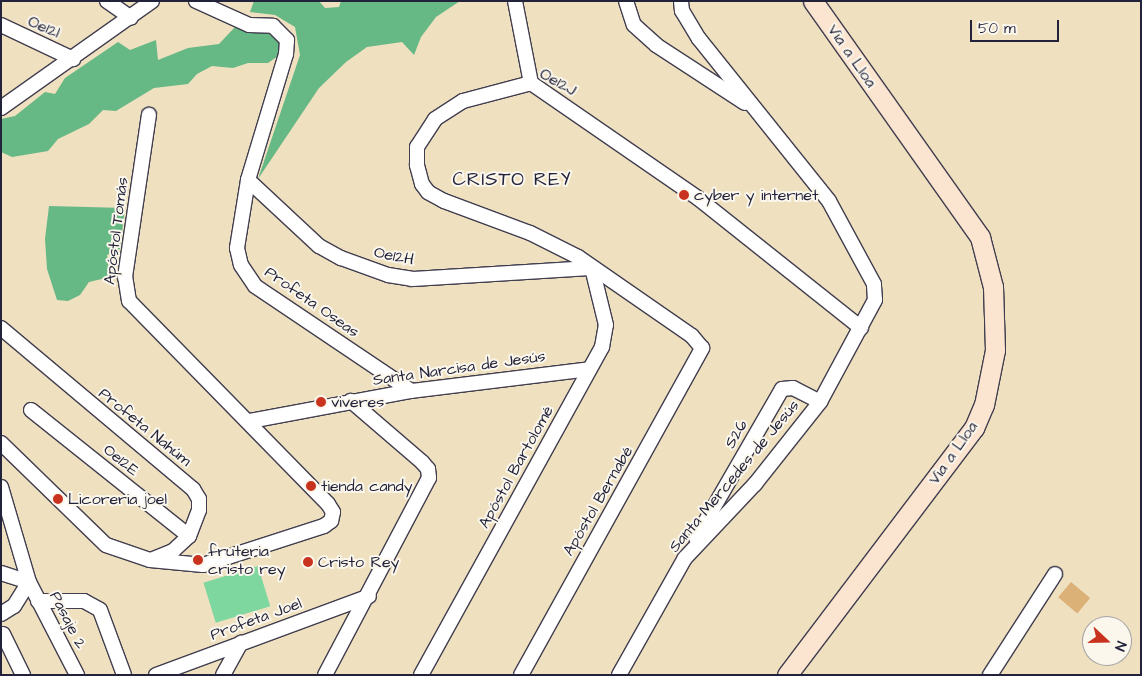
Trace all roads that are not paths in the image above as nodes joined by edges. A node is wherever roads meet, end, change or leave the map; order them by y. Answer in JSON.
{"nodes":[{"id":1,"x":107,"y":1,"type":"edge"},
{"id":2,"x":152,"y":1,"type":"edge"},
{"id":3,"x":196,"y":1,"type":"edge"},
{"id":4,"x":515,"y":1,"type":"edge"},
{"id":5,"x":626,"y":1,"type":"edge"},
{"id":6,"x":681,"y":1,"type":"edge"},
{"id":7,"x":813,"y":1,"type":"edge"},
{"id":8,"x":131,"y":18,"type":"junction"},
{"id":9,"x":1,"y":25,"type":"edge"},
{"id":10,"x":73,"y":59,"type":"junction"},
{"id":11,"x":531,"y":83,"type":"junction"},
{"id":12,"x":1,"y":93,"type":"edge"},
{"id":13,"x":14,"y":99,"type":"junction"},
{"id":14,"x":1,"y":108,"type":"edge"},
{"id":15,"x":756,"y":111,"type":"junction"},
{"id":16,"x":149,"y":115,"type":"dead end"},
{"id":17,"x":248,"y":180,"type":"junction"},
{"id":18,"x":592,"y":268,"type":"junction"},
{"id":19,"x":1,"y":328,"type":"edge"},
{"id":20,"x":861,"y":328,"type":"junction"},
{"id":21,"x":702,"y":344,"type":"joint"},
{"id":22,"x":589,"y":369,"type":"junction"},
{"id":23,"x":411,"y":391,"type":"junction"},
{"id":24,"x":351,"y":400,"type":"junction"},
{"id":25,"x":820,"y":402,"type":"junction"},
{"id":26,"x":31,"y":410,"type":"dead end"},
{"id":27,"x":250,"y":421,"type":"junction"},
{"id":28,"x":1,"y":443,"type":"edge"},
{"id":29,"x":1,"y":487,"type":"edge"},
{"id":30,"x":189,"y":536,"type":"junction"},
{"id":31,"x":685,"y":558,"type":"junction"},
{"id":32,"x":150,"y":560,"type":"junction"},
{"id":33,"x":1,"y":573,"type":"edge"},
{"id":34,"x":1055,"y":574,"type":"dead end"},
{"id":35,"x":29,"y":582,"type":"junction"},
{"id":36,"x":369,"y":596,"type":"junction"},
{"id":37,"x":38,"y":601,"type":"junction"},
{"id":38,"x":1,"y":614,"type":"edge"},
{"id":39,"x":3,"y":634,"type":"dead end"},
{"id":40,"x":241,"y":643,"type":"junction"},
{"id":41,"x":23,"y":675,"type":"edge"},
{"id":42,"x":77,"y":675,"type":"edge"},
{"id":43,"x":124,"y":675,"type":"edge"},
{"id":44,"x":156,"y":675,"type":"edge"},
{"id":45,"x":223,"y":675,"type":"edge"},
{"id":46,"x":325,"y":675,"type":"edge"},
{"id":47,"x":421,"y":675,"type":"edge"},
{"id":48,"x":521,"y":675,"type":"edge"},
{"id":49,"x":619,"y":675,"type":"edge"},
{"id":50,"x":787,"y":675,"type":"edge"},
{"id":51,"x":990,"y":675,"type":"edge"}],
"edges":[{"from":1,"to":8,"type":"street"},
{"from":2,"to":8,"type":"street"},
{"from":3,"to":17,"type":"street","name":"Profeta Oseas"},
{"from":4,"to":11,"type":"street"},
{"from":5,"to":15,"type":"street"},
{"from":6,"to":15,"type":"street","name":"Santa Mercedes de Jesús"},
{"from":7,"to":50,"type":"street","name":"Via a Lloa"},
{"from":8,"to":10,"type":"street"},
{"from":9,"to":10,"type":"street","name":"Oe12l"},
{"from":10,"to":13,"type":"street"},
{"from":11,"to":18,"type":"street","name":"Oe12J"},
{"from":11,"to":20,"type":"street","name":"Oe12J"},
{"from":12,"to":13,"type":"street"},
{"from":13,"to":14,"type":"street"},
{"from":15,"to":20,"type":"street","name":"Santa Mercedes de Jesús"},
{"from":16,"to":27,"type":"street","name":"Apóstol Tomás"},
{"from":17,"to":18,"type":"street","name":"Oe12H"},
{"from":17,"to":23,"type":"street","name":"Profeta Oseas"},
{"from":18,"to":21,"type":"street","name":"Oe12J"},
{"from":18,"to":22,"type":"street","name":"Apóstol Bartolomé"},
{"from":19,"to":30,"type":"street","name":"Profeta Nahúm"},
{"from":20,"to":25,"type":"street","name":"Santa Mercedes de Jesús"},
{"from":21,"to":48,"type":"street","name":"Apóstol Bernabé"},
{"from":22,"to":23,"type":"street","name":"Santa Narcisa de Jesús"},
{"from":22,"to":47,"type":"street","name":"Apóstol Bartolomé"},
{"from":23,"to":24,"type":"street","name":"Santa Narcisa de Jesús"},
{"from":24,"to":27,"type":"street","name":"Santa Narcisa de Jesús"},
{"from":24,"to":36,"type":"street"},
{"from":25,"to":31,"type":"street","name":"Santa Mercedes de Jesús"},
{"from":25,"to":31,"type":"street","name":"S26"},
{"from":26,"to":30,"type":"street","name":"Oe12E"},
{"from":27,"to":32,"type":"street"},
{"from":28,"to":32,"type":"street"},
{"from":29,"to":35,"type":"street"},
{"from":30,"to":32,"type":"street","name":"Profeta Nahúm"},
{"from":31,"to":49,"type":"street","name":"Santa Mercedes de Jesús"},
{"from":33,"to":35,"type":"street"},
{"from":34,"to":51,"type":"street"},
{"from":35,"to":37,"type":"street","name":"Pasaje 2"},
{"from":35,"to":38,"type":"street"},
{"from":36,"to":40,"type":"street","name":"Profeta Joel"},
{"from":36,"to":46,"type":"street"},
{"from":37,"to":42,"type":"street","name":"Pasaje 2"},
{"from":37,"to":43,"type":"street"},
{"from":39,"to":41,"type":"street"},
{"from":40,"to":44,"type":"street","name":"Profeta Joel"},
{"from":40,"to":45,"type":"street"}]}
